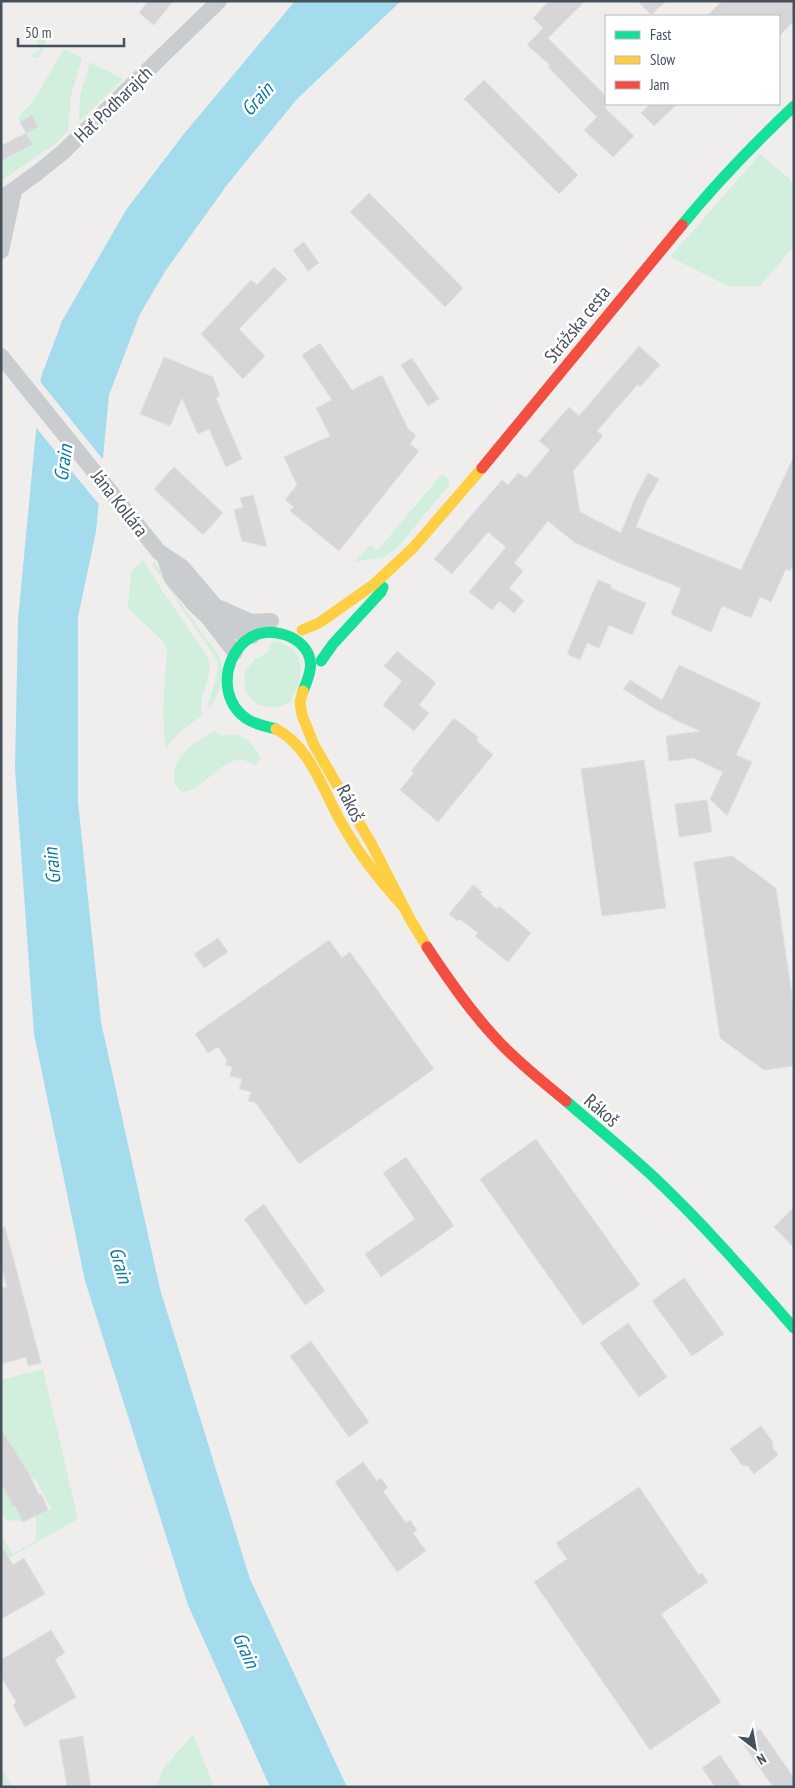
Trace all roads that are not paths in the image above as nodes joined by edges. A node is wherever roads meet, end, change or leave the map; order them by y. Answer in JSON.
{"nodes":[{"id":1,"x":219,"y":1,"type":"edge"},
{"id":2,"x":794,"y":106,"type":"edge"},
{"id":3,"x":8,"y":195,"type":"edge"},
{"id":4,"x":1,"y":251,"type":"edge"},
{"id":5,"x":5,"y":361,"type":"edge"},
{"id":6,"x":164,"y":556,"type":"junction"},
{"id":7,"x":392,"y":568,"type":"junction"},
{"id":8,"x":373,"y":585,"type":"junction"},
{"id":9,"x":218,"y":607,"type":"junction"},
{"id":10,"x":273,"y":627,"type":"junction"},
{"id":11,"x":300,"y":635,"type":"junction"},
{"id":12,"x":311,"y":639,"type":"junction"},
{"id":13,"x":234,"y":659,"type":"junction"},
{"id":14,"x":321,"y":661,"type":"junction"},
{"id":15,"x":321,"y":676,"type":"dead end"},
{"id":16,"x":315,"y":692,"type":"dead end"},
{"id":17,"x":302,"y":707,"type":"junction"},
{"id":18,"x":245,"y":711,"type":"junction"},
{"id":19,"x":313,"y":712,"type":"dead end"},
{"id":20,"x":290,"y":714,"type":"dead end"},
{"id":21,"x":308,"y":761,"type":"junction"},
{"id":22,"x":326,"y":763,"type":"junction"},
{"id":23,"x":403,"y":906,"type":"junction"},
{"id":24,"x":794,"y":1328,"type":"edge"}],
"edges":[{"from":1,"to":3,"type":"street","name":"Hať Podharajch"},
{"from":2,"to":7,"type":"street","name":"Strážska cesta"},
{"from":3,"to":4,"type":"street"},
{"from":5,"to":6,"type":"street","name":"Jána Kollára"},
{"from":6,"to":9,"type":"street","name":"Jána Kollára"},
{"from":6,"to":13,"type":"street","name":"Jána Kollára"},
{"from":7,"to":8,"type":"street","name":"Strážska cesta"},
{"from":7,"to":14,"type":"street","name":"Strážska cesta"},
{"from":8,"to":11,"type":"street","name":"Strážska cesta"},
{"from":8,"to":12,"type":"street","name":"Strážska cesta"},
{"from":9,"to":10,"type":"street","name":"Jána Kollára"},
{"from":9,"to":10,"type":"street","name":"Jána Kollára"},
{"from":10,"to":11,"type":"street"},
{"from":10,"to":11,"type":"street"},
{"from":10,"to":13,"type":"street"},
{"from":10,"to":13,"type":"street"},
{"from":11,"to":12,"type":"street"},
{"from":11,"to":17,"type":"street"},
{"from":12,"to":14,"type":"street"},
{"from":13,"to":18,"type":"street"},
{"from":14,"to":15,"type":"street"},
{"from":16,"to":17,"type":"street"},
{"from":17,"to":20,"type":"street"},
{"from":17,"to":22,"type":"street","name":"Rákoš"},
{"from":18,"to":21,"type":"street","name":"Rákoš"},
{"from":18,"to":21,"type":"street","name":"Rákoš"},
{"from":19,"to":22,"type":"street","name":"Rákoš"},
{"from":21,"to":23,"type":"street","name":"Rákoš"},
{"from":22,"to":23,"type":"street","name":"Rákoš"},
{"from":23,"to":24,"type":"street","name":"Rákoš"}]}
